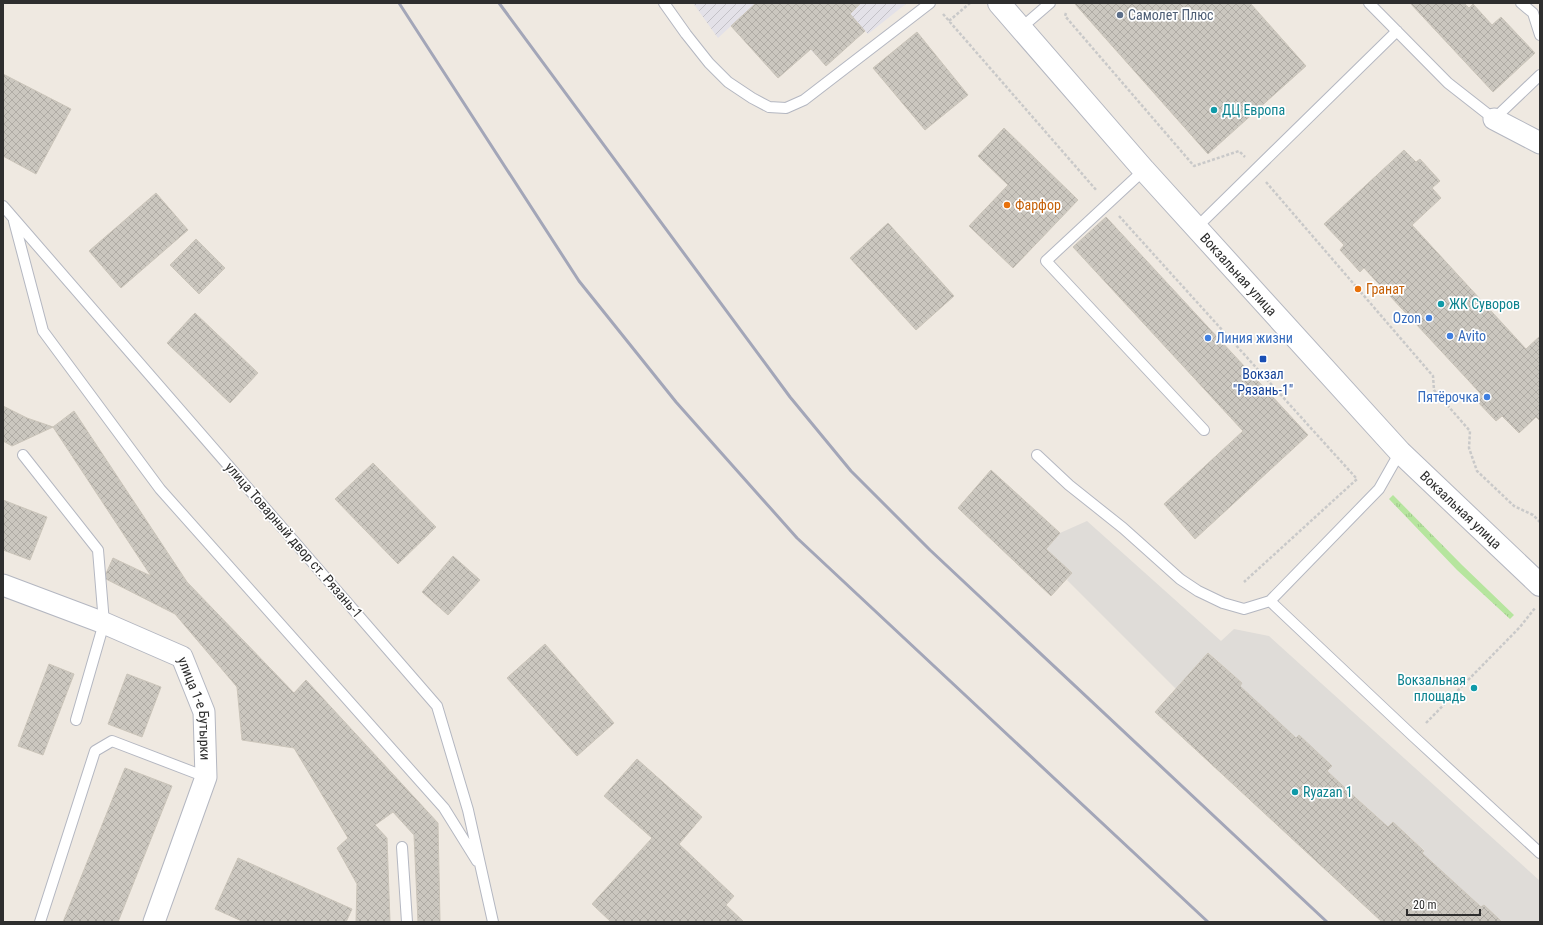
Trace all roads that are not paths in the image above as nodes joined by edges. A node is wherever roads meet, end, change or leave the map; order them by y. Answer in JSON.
{"nodes":[{"id":1,"x":664,"y":3,"type":"edge"},
{"id":2,"x":930,"y":3,"type":"edge"},
{"id":3,"x":999,"y":3,"type":"edge"},
{"id":4,"x":1050,"y":3,"type":"edge"},
{"id":5,"x":1369,"y":3,"type":"edge"},
{"id":6,"x":1521,"y":3,"type":"edge"},
{"id":7,"x":1536,"y":11,"type":"edge"},
{"id":8,"x":1021,"y":28,"type":"junction"},
{"id":9,"x":1397,"y":31,"type":"junction"},
{"id":10,"x":1540,"y":35,"type":"edge"},
{"id":11,"x":1540,"y":74,"type":"edge"},
{"id":12,"x":1494,"y":119,"type":"junction"},
{"id":13,"x":1540,"y":144,"type":"edge"},
{"id":14,"x":1144,"y":170,"type":"junction"},
{"id":15,"x":3,"y":206,"type":"edge"},
{"id":16,"x":13,"y":218,"type":"junction"},
{"id":17,"x":1196,"y":228,"type":"junction"},
{"id":18,"x":1204,"y":430,"type":"dead end"},
{"id":19,"x":1400,"y":452,"type":"junction"},
{"id":20,"x":23,"y":455,"type":"dead end"},
{"id":21,"x":1037,"y":455,"type":"dead end"},
{"id":22,"x":3,"y":585,"type":"edge"},
{"id":23,"x":1540,"y":585,"type":"edge"},
{"id":24,"x":1270,"y":601,"type":"junction"},
{"id":25,"x":104,"y":623,"type":"junction"},
{"id":26,"x":76,"y":720,"type":"dead end"},
{"id":27,"x":206,"y":777,"type":"junction"},
{"id":28,"x":402,"y":847,"type":"dead end"},
{"id":29,"x":1540,"y":853,"type":"edge"},
{"id":30,"x":481,"y":867,"type":"junction"},
{"id":31,"x":40,"y":922,"type":"edge"},
{"id":32,"x":154,"y":922,"type":"edge"},
{"id":33,"x":406,"y":922,"type":"edge"},
{"id":34,"x":493,"y":922,"type":"edge"}],
"edges":[{"from":1,"to":2,"type":"lane"},
{"from":3,"to":8,"type":"main road","name":"Вокзальная улица"},
{"from":4,"to":8,"type":"lane"},
{"from":5,"to":9,"type":"lane"},
{"from":6,"to":7,"type":"lane"},
{"from":7,"to":10,"type":"lane"},
{"from":8,"to":14,"type":"main road","name":"Вокзальная улица"},
{"from":9,"to":12,"type":"lane"},
{"from":9,"to":17,"type":"lane"},
{"from":11,"to":12,"type":"lane"},
{"from":12,"to":13,"type":"street"},
{"from":14,"to":17,"type":"main road","name":"Вокзальная улица"},
{"from":14,"to":18,"type":"lane"},
{"from":15,"to":16,"type":"lane","name":"улица Товарный двор ст. Рязань-1"},
{"from":16,"to":30,"type":"lane"},
{"from":16,"to":30,"type":"lane","name":"улица Товарный двор ст. Рязань-1"},
{"from":17,"to":19,"type":"main road","name":"Вокзальная улица"},
{"from":19,"to":23,"type":"main road","name":"Вокзальная улица"},
{"from":19,"to":24,"type":"lane"},
{"from":20,"to":25,"type":"lane"},
{"from":21,"to":24,"type":"lane"},
{"from":22,"to":25,"type":"street","name":"улица 1-е Бутырки"},
{"from":24,"to":29,"type":"lane"},
{"from":25,"to":26,"type":"lane"},
{"from":25,"to":27,"type":"street","name":"улица 1-е Бутырки"},
{"from":27,"to":31,"type":"lane"},
{"from":27,"to":32,"type":"street","name":"улица 1-е Бутырки"},
{"from":28,"to":33,"type":"lane"},
{"from":30,"to":34,"type":"lane","name":"улица Товарный двор ст. Рязань-1"}]}
